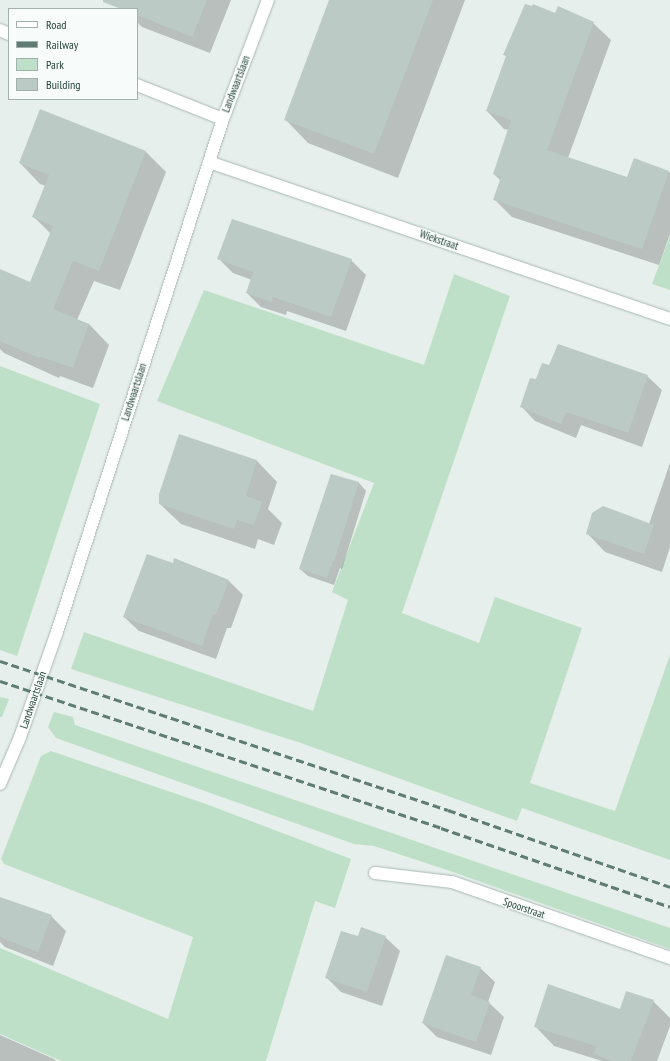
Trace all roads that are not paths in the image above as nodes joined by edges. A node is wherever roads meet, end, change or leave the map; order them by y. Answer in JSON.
{"nodes":[{"id":1,"x":268,"y":0,"type":"edge"},
{"id":2,"x":138,"y":85,"type":"edge"},
{"id":3,"x":223,"y":119,"type":"junction"},
{"id":4,"x":209,"y":162,"type":"junction"},
{"id":5,"x":670,"y":319,"type":"edge"},
{"id":6,"x":0,"y":784,"type":"edge"},
{"id":7,"x":375,"y":872,"type":"dead end"},
{"id":8,"x":670,"y":958,"type":"edge"}],
"edges":[{"from":1,"to":3,"type":"street","name":"Landwaartslaan"},
{"from":2,"to":3,"type":"street"},
{"from":3,"to":4,"type":"street","name":"Landwaartslaan"},
{"from":4,"to":5,"type":"street","name":"Wiekstraat"},
{"from":4,"to":6,"type":"street","name":"Landwaartslaan"},
{"from":7,"to":8,"type":"street","name":"Spoorstraat"}]}
